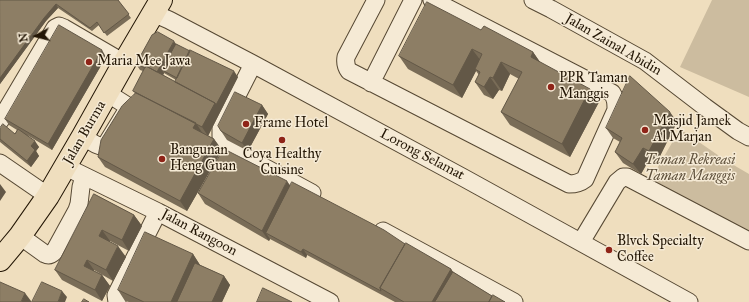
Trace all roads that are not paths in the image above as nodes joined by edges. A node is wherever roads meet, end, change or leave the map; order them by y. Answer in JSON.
{"nodes":[{"id":1,"x":376,"y":0,"type":"edge"},
{"id":2,"x":413,"y":0,"type":"edge"},
{"id":3,"x":432,"y":0,"type":"edge"},
{"id":4,"x":533,"y":0,"type":"edge"},
{"id":5,"x":157,"y":6,"type":"edge"},
{"id":6,"x":124,"y":63,"type":"junction"},
{"id":7,"x":253,"y":64,"type":"junction"},
{"id":8,"x":371,"y":83,"type":"junction"},
{"id":9,"x":0,"y":121,"type":"edge"},
{"id":10,"x":749,"y":137,"type":"edge"},
{"id":11,"x":0,"y":163,"type":"edge"},
{"id":12,"x":75,"y":171,"type":"junction"},
{"id":13,"x":48,"y":196,"type":"junction"},
{"id":14,"x":327,"y":201,"type":"edge"},
{"id":15,"x":158,"y":212,"type":"junction"},
{"id":16,"x":369,"y":223,"type":"edge"},
{"id":17,"x":20,"y":236,"type":"junction"},
{"id":18,"x":749,"y":241,"type":"edge"},
{"id":19,"x":581,"y":242,"type":"junction"},
{"id":20,"x":0,"y":260,"type":"edge"},
{"id":21,"x":117,"y":302,"type":"edge"},
{"id":22,"x":330,"y":302,"type":"edge"},
{"id":23,"x":514,"y":302,"type":"edge"},
{"id":24,"x":689,"y":302,"type":"edge"}],
"edges":[{"from":1,"to":8,"type":"street"},
{"from":2,"to":8,"type":"street"},
{"from":3,"to":8,"type":"street"},
{"from":4,"to":10,"type":"street","name":"Jalan Zainal Abidin"},
{"from":5,"to":6,"type":"main road","name":"Jalan Burma"},
{"from":5,"to":7,"type":"street","name":"Lorong Selamat"},
{"from":6,"to":9,"type":"street"},
{"from":6,"to":12,"type":"main road","name":"Jalan Burma"},
{"from":7,"to":14,"type":"street"},
{"from":7,"to":19,"type":"street","name":"Lorong Selamat"},
{"from":11,"to":13,"type":"street"},
{"from":12,"to":13,"type":"main road","name":"Jalan Burma"},
{"from":12,"to":15,"type":"street","name":"Jalan Rangoon"},
{"from":12,"to":17,"type":"street"},
{"from":13,"to":17,"type":"main road","name":"Jalan Burma"},
{"from":15,"to":21,"type":"street"},
{"from":15,"to":22,"type":"street","name":"Jalan Rangoon"},
{"from":16,"to":23,"type":"street"},
{"from":17,"to":20,"type":"main road","name":"Jalan Burma"},
{"from":18,"to":19,"type":"street"},
{"from":19,"to":24,"type":"street","name":"Lorong Selamat"}]}
